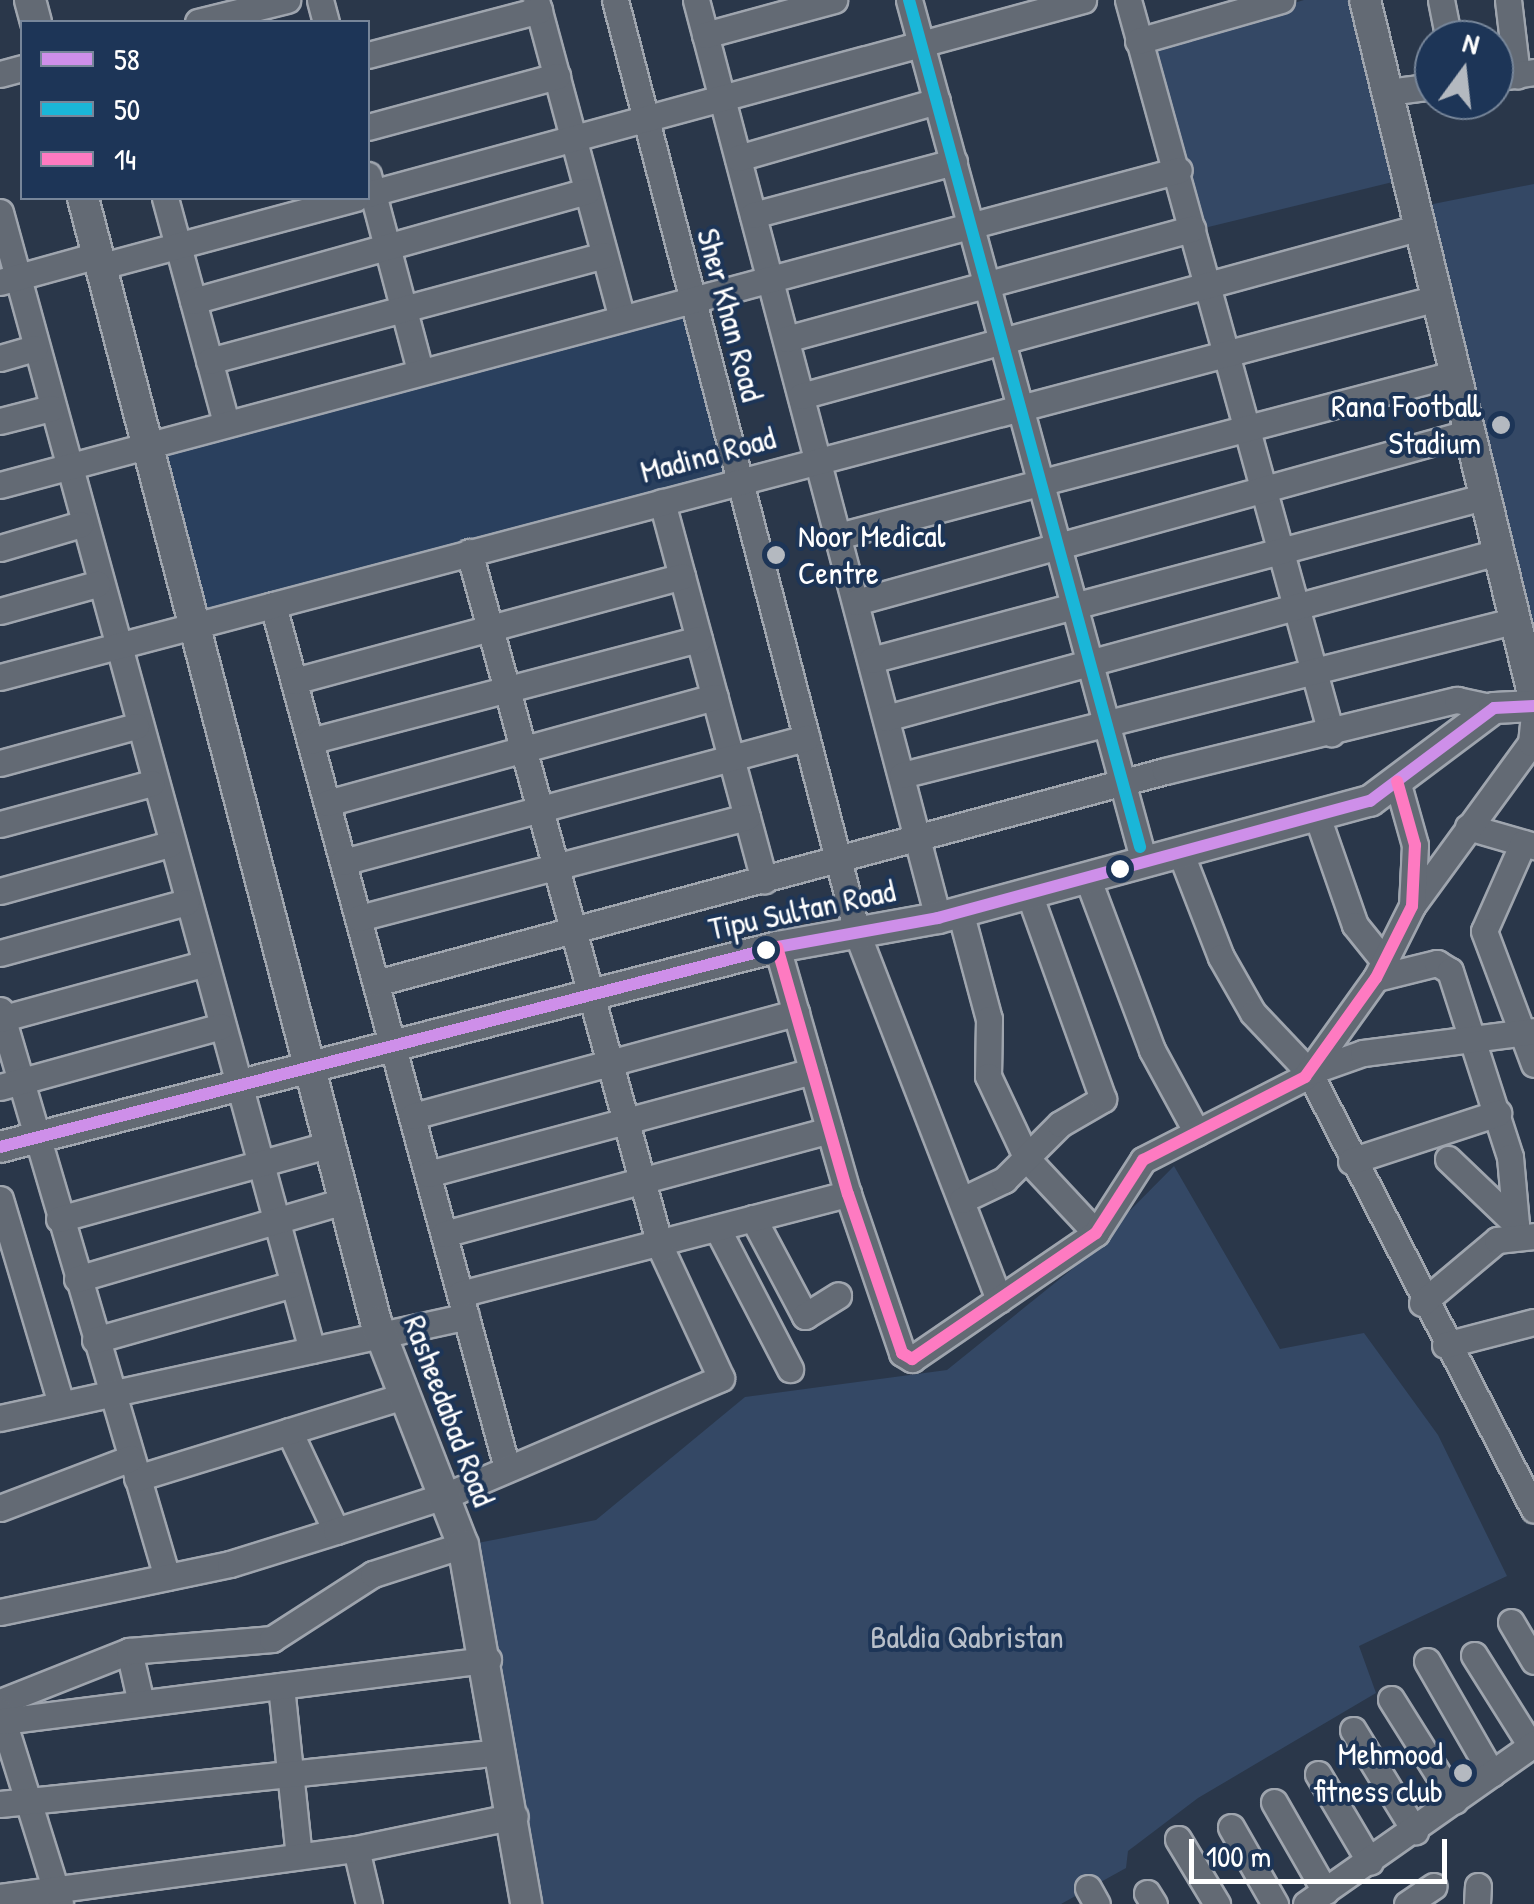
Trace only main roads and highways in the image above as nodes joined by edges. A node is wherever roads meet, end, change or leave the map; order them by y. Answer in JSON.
{"nodes":[{"id":1,"x":1365,"y":0,"type":"edge"},
{"id":2,"x":84,"y":200,"type":"edge"},
{"id":3,"x":1525,"y":636,"type":"edge"},
{"id":4,"x":1534,"y":702,"type":"edge"},
{"id":5,"x":307,"y":1066,"type":"junction"},
{"id":6,"x":0,"y":1147,"type":"edge"},
{"id":7,"x":526,"y":1904,"type":"edge"}],
"edges":[{"from":1,"to":3,"type":"main road"},
{"from":2,"to":5,"type":"main road","name":"Rasheedabad Road"},
{"from":3,"to":4,"type":"main road"},
{"from":4,"to":5,"type":"main road","name":"Tipu Sultan Road"},
{"from":5,"to":6,"type":"main road","name":"Tipu Sultan Road"},
{"from":5,"to":7,"type":"main road","name":"Rasheedabad Road"}]}
